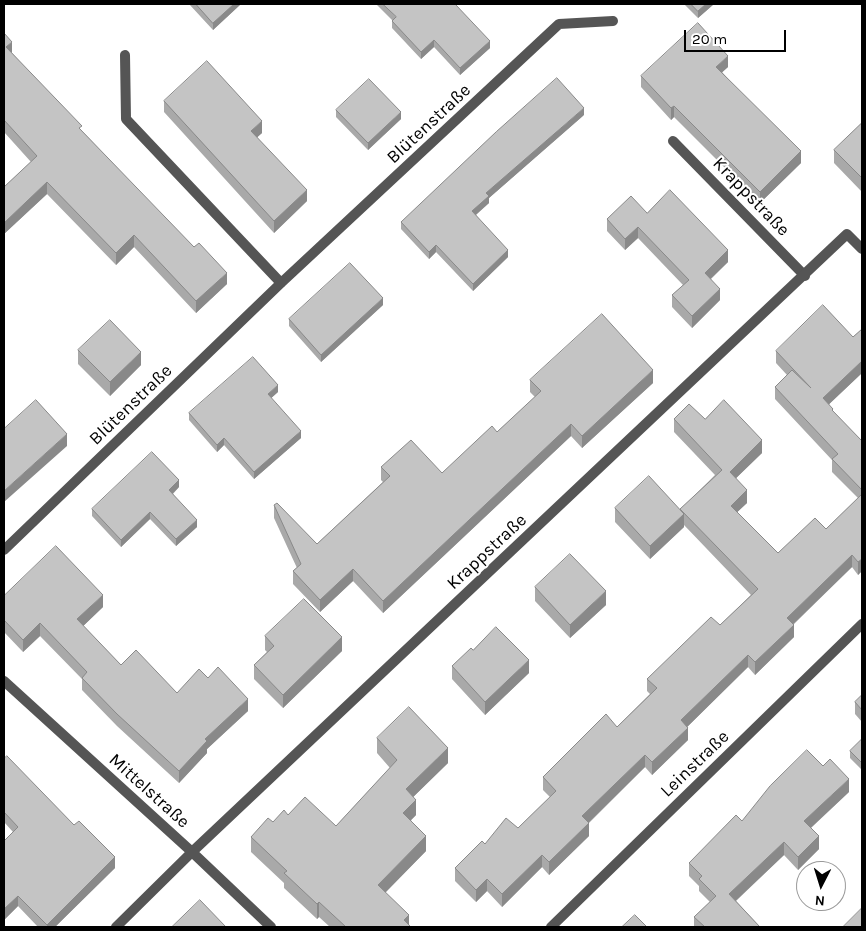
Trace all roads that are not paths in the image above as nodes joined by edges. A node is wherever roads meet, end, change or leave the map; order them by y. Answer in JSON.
{"nodes":[{"id":1,"x":613,"y":21,"type":"dead end"},
{"id":2,"x":125,"y":55,"type":"dead end"},
{"id":3,"x":673,"y":141,"type":"dead end"},
{"id":4,"x":862,"y":249,"type":"edge"},
{"id":5,"x":805,"y":276,"type":"junction"},
{"id":6,"x":281,"y":283,"type":"junction"},
{"id":7,"x":4,"y":550,"type":"edge"},
{"id":8,"x":862,"y":624,"type":"edge"},
{"id":9,"x":4,"y":681,"type":"edge"},
{"id":10,"x":192,"y":852,"type":"junction"},
{"id":11,"x":116,"y":927,"type":"edge"},
{"id":12,"x":271,"y":927,"type":"edge"},
{"id":13,"x":551,"y":927,"type":"edge"}],
"edges":[{"from":1,"to":6,"type":"street","name":"Blütenstraße"},
{"from":2,"to":6,"type":"street"},
{"from":3,"to":5,"type":"street","name":"Krappstraße"},
{"from":4,"to":5,"type":"street","name":"Krappstraße"},
{"from":5,"to":10,"type":"street","name":"Krappstraße"},
{"from":6,"to":7,"type":"street","name":"Blütenstraße"},
{"from":8,"to":13,"type":"street","name":"Leinstraße"},
{"from":9,"to":10,"type":"street","name":"Mittelstraße"},
{"from":10,"to":11,"type":"street","name":"Krappstraße"},
{"from":10,"to":12,"type":"street","name":"Mittelstraße"}]}
